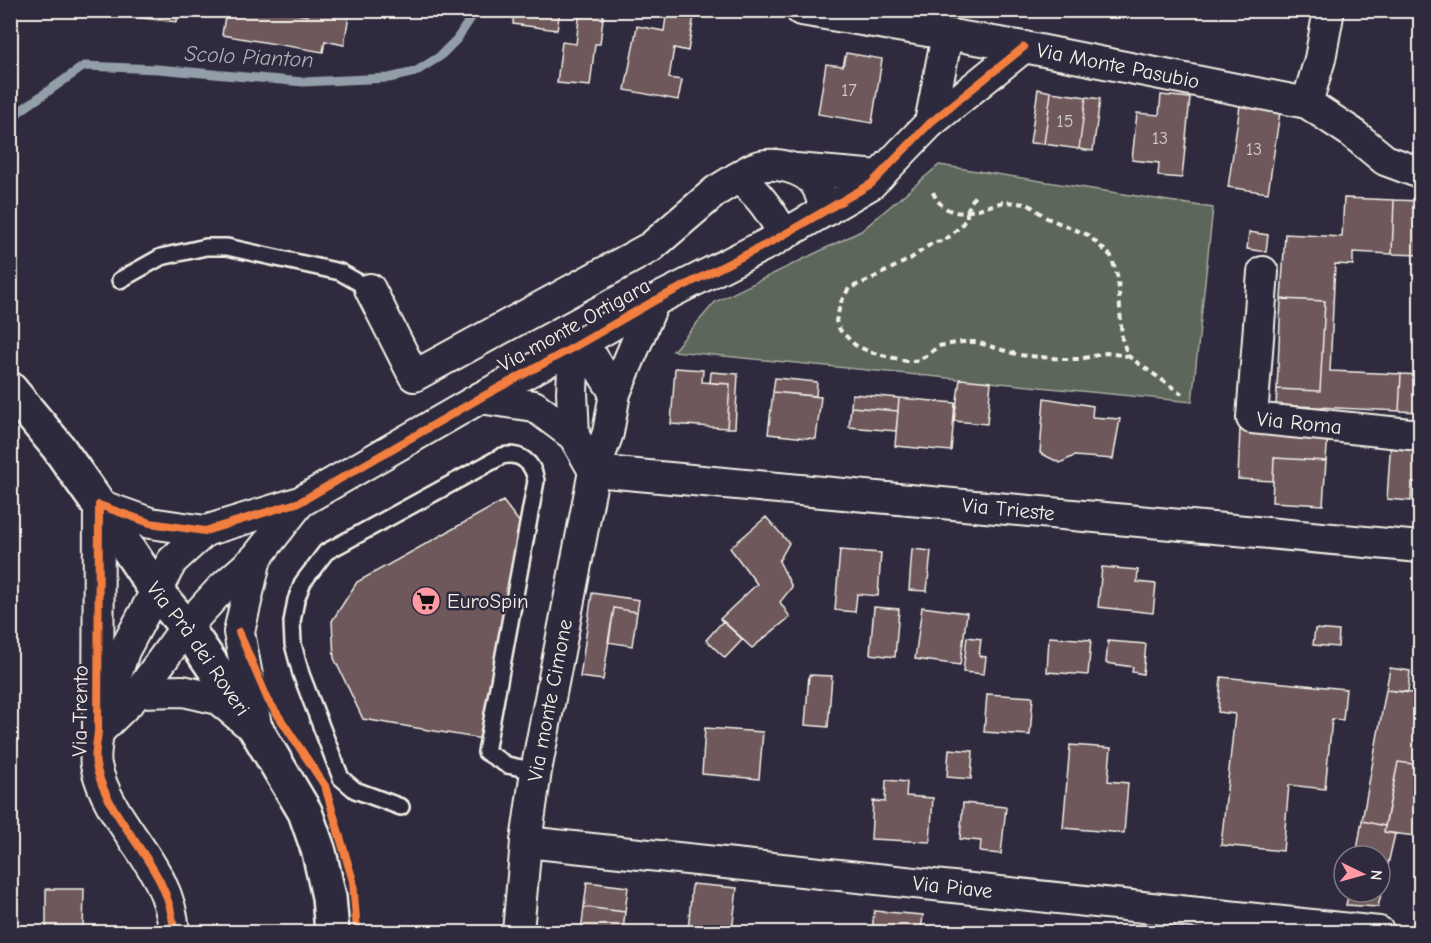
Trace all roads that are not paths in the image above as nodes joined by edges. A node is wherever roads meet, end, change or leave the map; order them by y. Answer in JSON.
{"nodes":[{"id":1,"x":1329,"y":10,"type":"edge"},
{"id":2,"x":816,"y":12,"type":"edge"},
{"id":3,"x":947,"y":34,"type":"junction"},
{"id":4,"x":1024,"y":47,"type":"junction"},
{"id":5,"x":1308,"y":103,"type":"junction"},
{"id":6,"x":930,"y":123,"type":"junction"},
{"id":7,"x":796,"y":169,"type":"junction"},
{"id":8,"x":1420,"y":173,"type":"edge"},
{"id":9,"x":879,"y":176,"type":"junction"},
{"id":10,"x":742,"y":181,"type":"junction"},
{"id":11,"x":826,"y":210,"type":"junction"},
{"id":12,"x":784,"y":234,"type":"junction"},
{"id":13,"x":749,"y":253,"type":"junction"},
{"id":14,"x":1263,"y":272,"type":"dead end"},
{"id":15,"x":120,"y":280,"type":"dead end"},
{"id":16,"x":370,"y":289,"type":"joint"},
{"id":17,"x":654,"y":301,"type":"junction"},
{"id":18,"x":574,"y":347,"type":"junction"},
{"id":19,"x":10,"y":389,"type":"edge"},
{"id":20,"x":615,"y":393,"type":"junction"},
{"id":21,"x":480,"y":398,"type":"junction"},
{"id":22,"x":1420,"y":435,"type":"edge"},
{"id":23,"x":574,"y":436,"type":"junction"},
{"id":24,"x":594,"y":471,"type":"junction"},
{"id":25,"x":300,"y":502,"type":"junction"},
{"id":26,"x":99,"y":505,"type":"junction"},
{"id":27,"x":205,"y":531,"type":"junction"},
{"id":28,"x":1420,"y":547,"type":"edge"},
{"id":29,"x":256,"y":558,"type":"junction"},
{"id":30,"x":157,"y":592,"type":"junction"},
{"id":31,"x":186,"y":627,"type":"junction"},
{"id":32,"x":139,"y":692,"type":"junction"},
{"id":33,"x":257,"y":731,"type":"junction"},
{"id":34,"x":98,"y":732,"type":"junction"},
{"id":35,"x":536,"y":771,"type":"junction"},
{"id":36,"x":401,"y":807,"type":"dead end"},
{"id":37,"x":526,"y":842,"type":"junction"},
{"id":38,"x":174,"y":933,"type":"edge"},
{"id":39,"x":332,"y":933,"type":"edge"},
{"id":40,"x":518,"y":933,"type":"edge"},
{"id":41,"x":1379,"y":933,"type":"edge"}],
"edges":[{"from":1,"to":5,"type":"street"},
{"from":2,"to":3,"type":"street","name":"Via Monte Pasubio"},
{"from":3,"to":4,"type":"street","name":"Via Monte Pasubio"},
{"from":3,"to":6,"type":"street"},
{"from":4,"to":5,"type":"street","name":"Via Monte Pasubio"},
{"from":4,"to":6,"type":"street","name":"Via monte Ortigara"},
{"from":5,"to":8,"type":"street","name":"Via Monte Pasubio"},
{"from":6,"to":9,"type":"street","name":"Via monte Ortigara"},
{"from":7,"to":9,"type":"street"},
{"from":7,"to":10,"type":"street"},
{"from":7,"to":11,"type":"street"},
{"from":9,"to":11,"type":"street","name":"Via monte Ortigara"},
{"from":10,"to":12,"type":"street"},
{"from":10,"to":13,"type":"street"},
{"from":10,"to":16,"type":"street"},
{"from":11,"to":12,"type":"street","name":"Via monte Ortigara"},
{"from":12,"to":13,"type":"street","name":"Via monte Ortigara"},
{"from":13,"to":17,"type":"street","name":"Via monte Ortigara"},
{"from":14,"to":22,"type":"street","name":"Via Roma"},
{"from":15,"to":16,"type":"lane"},
{"from":17,"to":18,"type":"street","name":"Via monte Ortigara"},
{"from":17,"to":20,"type":"street","name":"Via monte Cimone"},
{"from":18,"to":20,"type":"street"},
{"from":18,"to":21,"type":"street","name":"Via monte Ortigara"},
{"from":18,"to":23,"type":"street"},
{"from":19,"to":26,"type":"main road","name":"Via Prà dei Roveri"},
{"from":20,"to":24,"type":"street","name":"Via monte Cimone"},
{"from":21,"to":23,"type":"street"},
{"from":21,"to":25,"type":"street","name":"Via monte Ortigara"},
{"from":23,"to":24,"type":"street"},
{"from":24,"to":28,"type":"street","name":"Via Trieste"},
{"from":24,"to":35,"type":"street","name":"Via monte Cimone"},
{"from":25,"to":27,"type":"street","name":"Via monte Ortigara"},
{"from":25,"to":29,"type":"street","name":"Via monte Ortigara"},
{"from":26,"to":27,"type":"street","name":"Via monte Ortigara"},
{"from":26,"to":30,"type":"main road","name":"Via Prà dei Roveri"},
{"from":26,"to":34,"type":"street","name":"Via Trento"},
{"from":27,"to":30,"type":"street","name":"Via monte Ortigara"},
{"from":29,"to":31,"type":"street","name":"Via monte Ortigara"},
{"from":29,"to":33,"type":"street","name":"Via monte Ortigara"},
{"from":30,"to":31,"type":"main road","name":"Via Prà dei Roveri"},
{"from":30,"to":34,"type":"street","name":"Via Trento"},
{"from":31,"to":32,"type":"street","name":"Via Trento"},
{"from":31,"to":33,"type":"main road","name":"Via Prà dei Roveri"},
{"from":32,"to":33,"type":"street"},
{"from":32,"to":34,"type":"street","name":"Via Trento"},
{"from":33,"to":39,"type":"main road","name":"Via Prà dei Roveri"},
{"from":34,"to":38,"type":"street","name":"Via Trento"},
{"from":35,"to":36,"type":"lane"},
{"from":35,"to":37,"type":"street","name":"Via monte Cimone"},
{"from":37,"to":40,"type":"street","name":"Via monte Cimone"},
{"from":37,"to":41,"type":"street","name":"Via Piave"}]}
